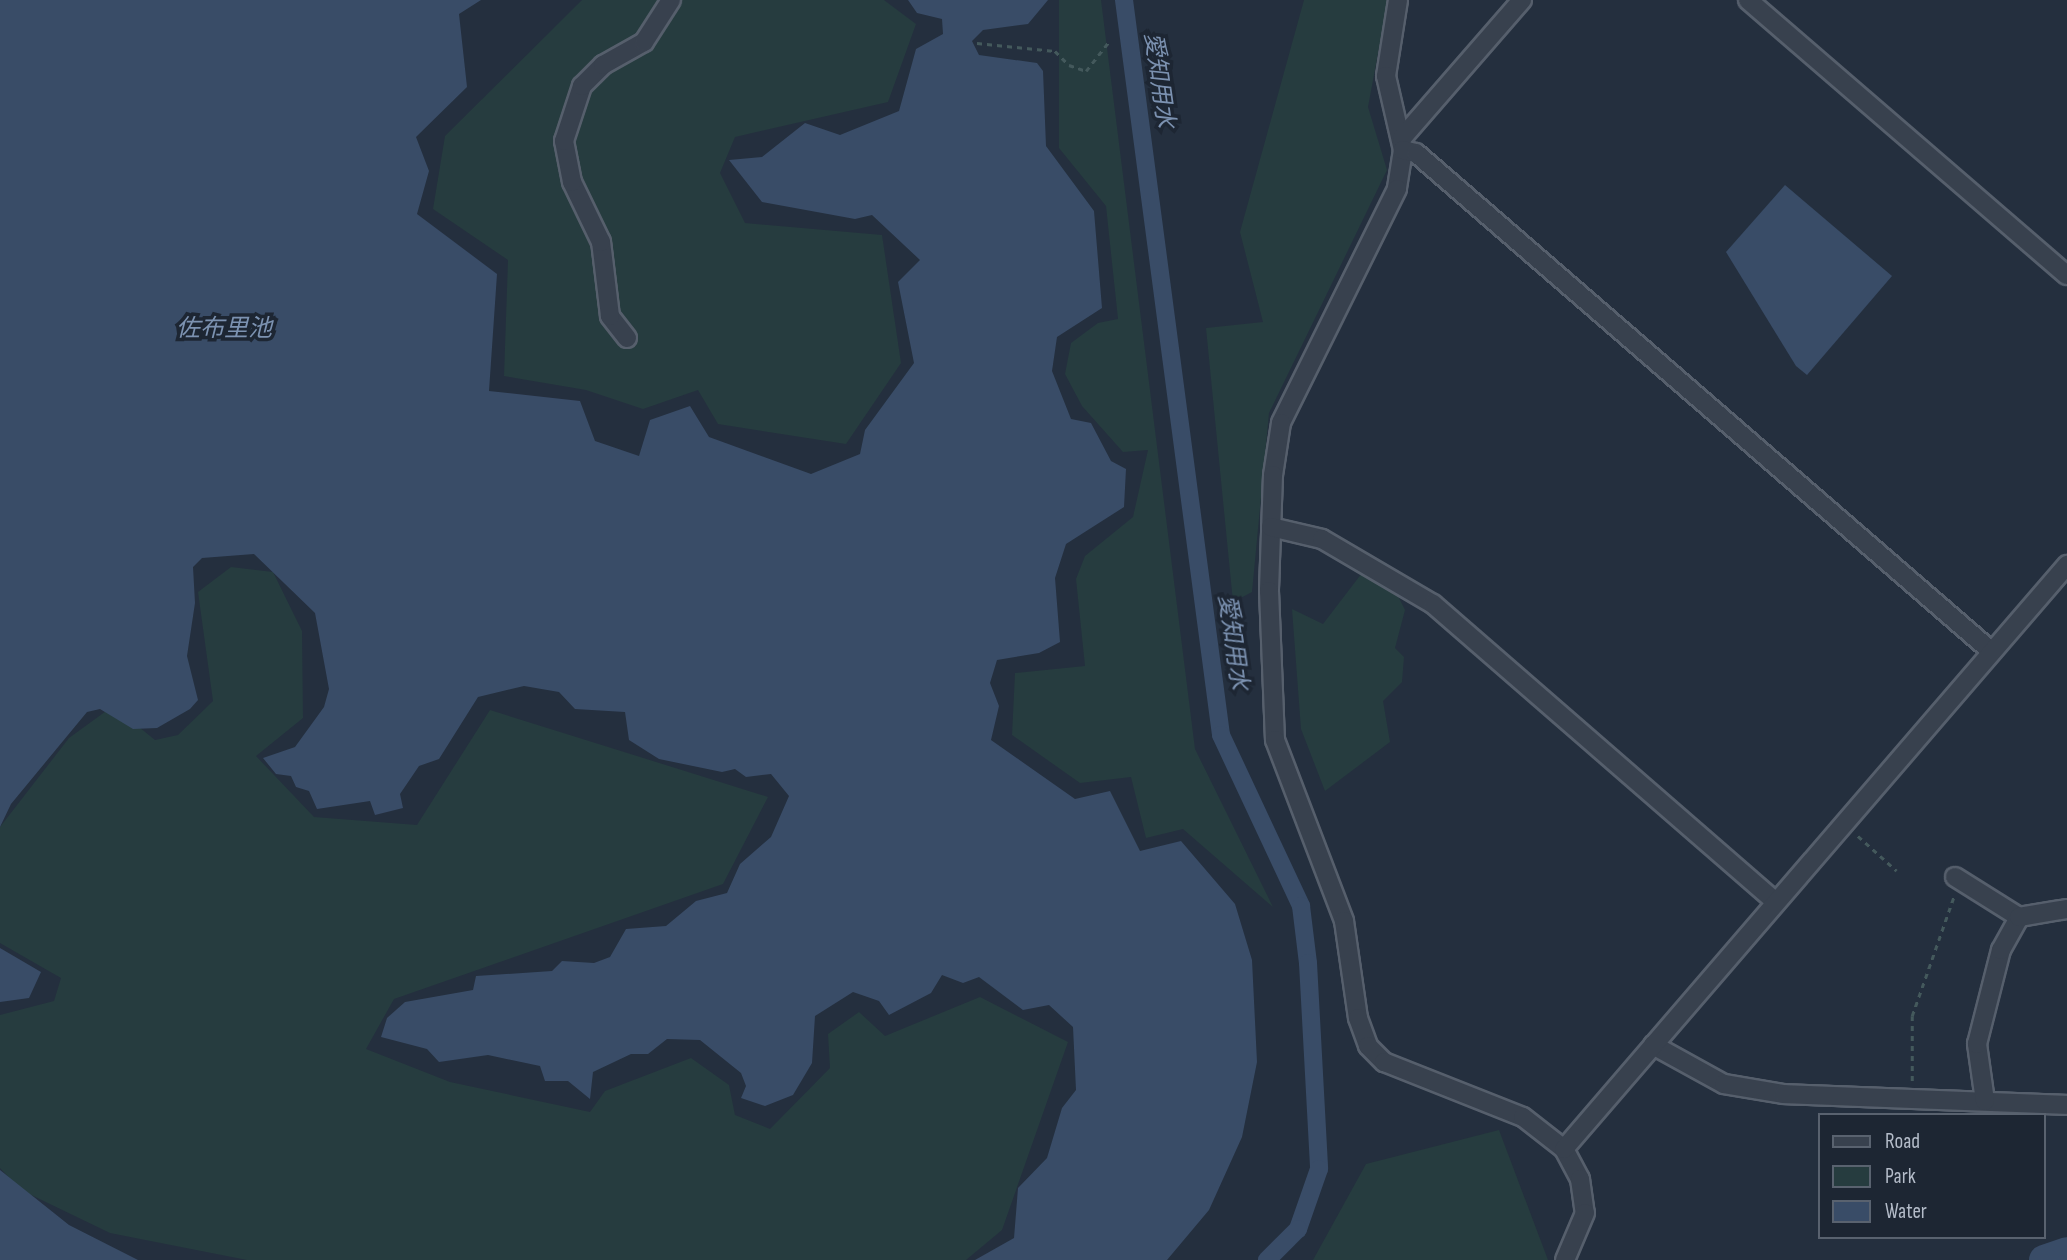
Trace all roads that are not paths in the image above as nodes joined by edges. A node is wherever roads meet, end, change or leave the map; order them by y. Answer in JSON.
{"nodes":[{"id":1,"x":671,"y":0,"type":"edge"},
{"id":2,"x":1398,"y":0,"type":"edge"},
{"id":3,"x":1522,"y":0,"type":"edge"},
{"id":4,"x":1748,"y":0,"type":"edge"},
{"id":5,"x":1403,"y":144,"type":"junction"},
{"id":6,"x":2067,"y":275,"type":"edge"},
{"id":7,"x":626,"y":338,"type":"dead end"},
{"id":8,"x":1271,"y":527,"type":"junction"},
{"id":9,"x":2067,"y":565,"type":"edge"},
{"id":10,"x":1991,"y":651,"type":"junction"},
{"id":11,"x":1959,"y":879,"type":"road end"},
{"id":12,"x":1776,"y":902,"type":"junction"},
{"id":13,"x":2067,"y":909,"type":"edge"},
{"id":14,"x":2019,"y":917,"type":"junction"},
{"id":15,"x":1653,"y":1045,"type":"junction"},
{"id":16,"x":1984,"y":1101,"type":"junction"},
{"id":17,"x":2067,"y":1105,"type":"edge"},
{"id":18,"x":1564,"y":1149,"type":"junction"},
{"id":19,"x":1565,"y":1260,"type":"edge"}],
"edges":[{"from":1,"to":7,"type":"street"},
{"from":2,"to":5,"type":"street"},
{"from":3,"to":5,"type":"street"},
{"from":4,"to":6,"type":"street"},
{"from":5,"to":8,"type":"street"},
{"from":5,"to":10,"type":"street"},
{"from":8,"to":12,"type":"street"},
{"from":8,"to":18,"type":"street"},
{"from":9,"to":10,"type":"street"},
{"from":10,"to":12,"type":"street"},
{"from":11,"to":14,"type":"street"},
{"from":12,"to":15,"type":"street"},
{"from":13,"to":14,"type":"street"},
{"from":14,"to":16,"type":"street"},
{"from":15,"to":16,"type":"street"},
{"from":15,"to":18,"type":"street"},
{"from":16,"to":17,"type":"street"},
{"from":18,"to":19,"type":"street"}]}
